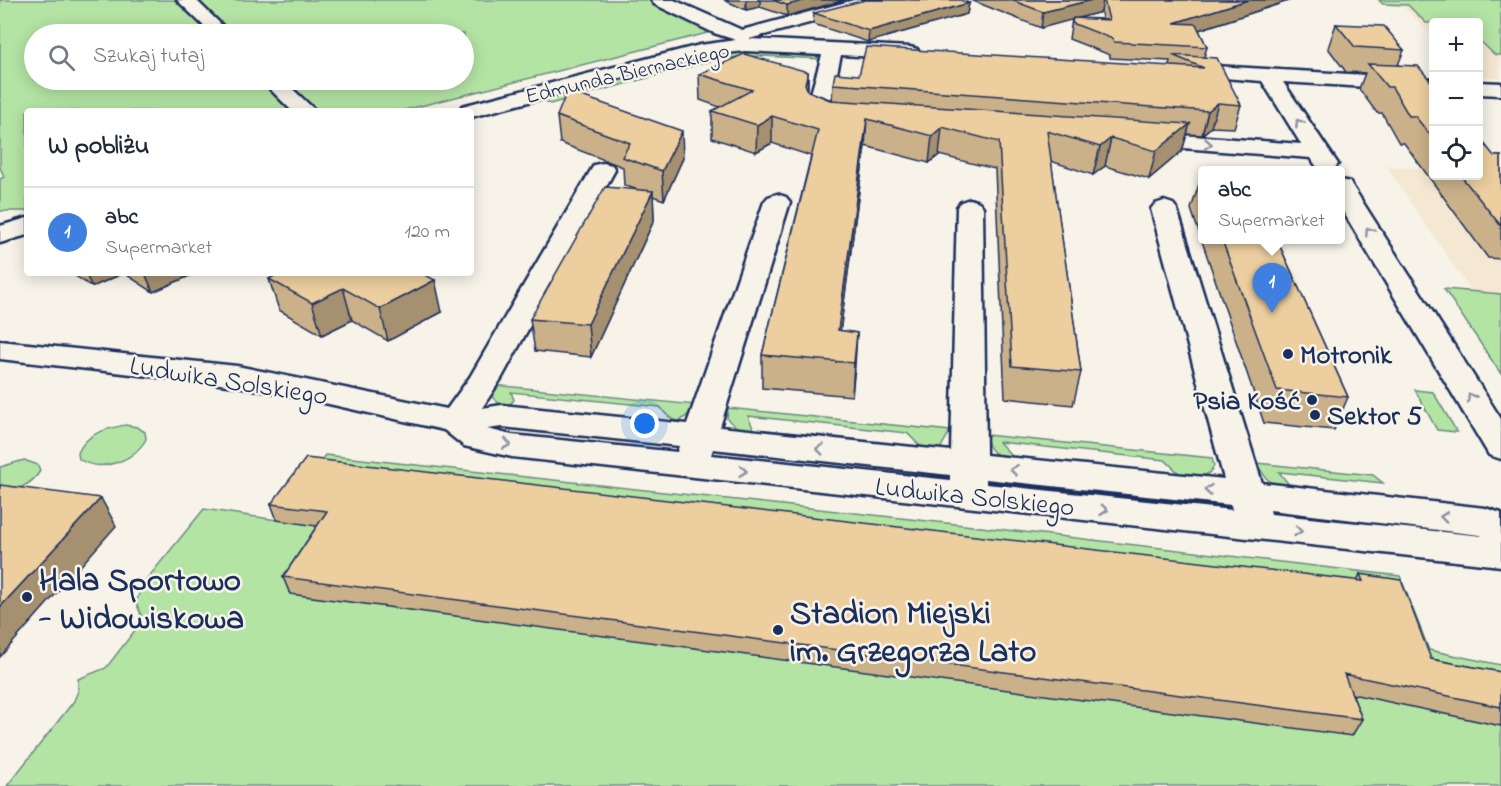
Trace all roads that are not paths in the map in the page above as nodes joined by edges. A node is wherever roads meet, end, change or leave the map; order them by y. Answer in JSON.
{"nodes":[{"id":1,"x":186,"y":0,"type":"edge"},
{"id":2,"x":660,"y":0,"type":"edge"},
{"id":3,"x":874,"y":0,"type":"edge"},
{"id":4,"x":211,"y":24,"type":"edge"},
{"id":5,"x":743,"y":40,"type":"junction"},
{"id":6,"x":833,"y":49,"type":"junction"},
{"id":7,"x":926,"y":54,"type":"edge"},
{"id":8,"x":1159,"y":69,"type":"edge"},
{"id":9,"x":1268,"y":75,"type":"junction"},
{"id":10,"x":1429,"y":85,"type":"edge"},
{"id":11,"x":1483,"y":88,"type":"edge"},
{"id":12,"x":1501,"y":89,"type":"edge"},
{"id":13,"x":282,"y":90,"type":"edge"},
{"id":14,"x":302,"y":108,"type":"edge"},
{"id":15,"x":474,"y":110,"type":"edge"},
{"id":16,"x":867,"y":121,"type":"edge"},
{"id":17,"x":1123,"y":138,"type":"edge"},
{"id":18,"x":1324,"y":161,"type":"edge"},
{"id":19,"x":603,"y":170,"type":"edge"},
{"id":20,"x":1345,"y":194,"type":"edge"},
{"id":21,"x":777,"y":202,"type":"dead end"},
{"id":22,"x":970,"y":207,"type":"dead end"},
{"id":23,"x":1164,"y":209,"type":"dead end"},
{"id":24,"x":24,"y":227,"type":"edge"},
{"id":25,"x":0,"y":235,"type":"edge"},
{"id":26,"x":0,"y":350,"type":"edge"},
{"id":27,"x":455,"y":422,"type":"junction"},
{"id":28,"x":1501,"y":447,"type":"edge"},
{"id":29,"x":695,"y":451,"type":"junction"},
{"id":30,"x":968,"y":480,"type":"junction"},
{"id":31,"x":1251,"y":510,"type":"junction"},
{"id":32,"x":1501,"y":528,"type":"edge"},
{"id":33,"x":1501,"y":552,"type":"edge"}],
"edges":[{"from":1,"to":4,"type":"street"},
{"from":2,"to":5,"type":"street"},
{"from":3,"to":5,"type":"street"},
{"from":5,"to":6,"type":"street","name":"Edmunda Biernackiego"},
{"from":5,"to":15,"type":"street","name":"Edmunda Biernackiego"},
{"from":6,"to":7,"type":"street","name":"Edmunda Biernackiego"},
{"from":6,"to":16,"type":"street"},
{"from":8,"to":9,"type":"street"},
{"from":9,"to":10,"type":"street"},
{"from":18,"to":9,"type":"street","one_way":true},
{"from":11,"to":12,"type":"street"},
{"from":13,"to":14,"type":"street"},
{"from":17,"to":18,"type":"street","one_way":true},
{"from":19,"to":27,"type":"street"},
{"from":28,"to":20,"type":"street","one_way":true},
{"from":21,"to":29,"type":"street"},
{"from":22,"to":30,"type":"street"},
{"from":23,"to":31,"type":"street"},
{"from":24,"to":25,"type":"street"},
{"from":26,"to":27,"type":"street","name":"Ludwika Solskiego"},
{"from":27,"to":29,"type":"street","name":"Ludwika Solskiego"},
{"from":29,"to":30,"type":"street","name":"Ludwika Solskiego"},
{"from":30,"to":31,"type":"street","name":"Ludwika Solskiego"},
{"from":32,"to":31,"type":"street","name":"Ludwika Solskiego","one_way":true},
{"from":31,"to":33,"type":"street","name":"Ludwika Solskiego","one_way":true}]}
